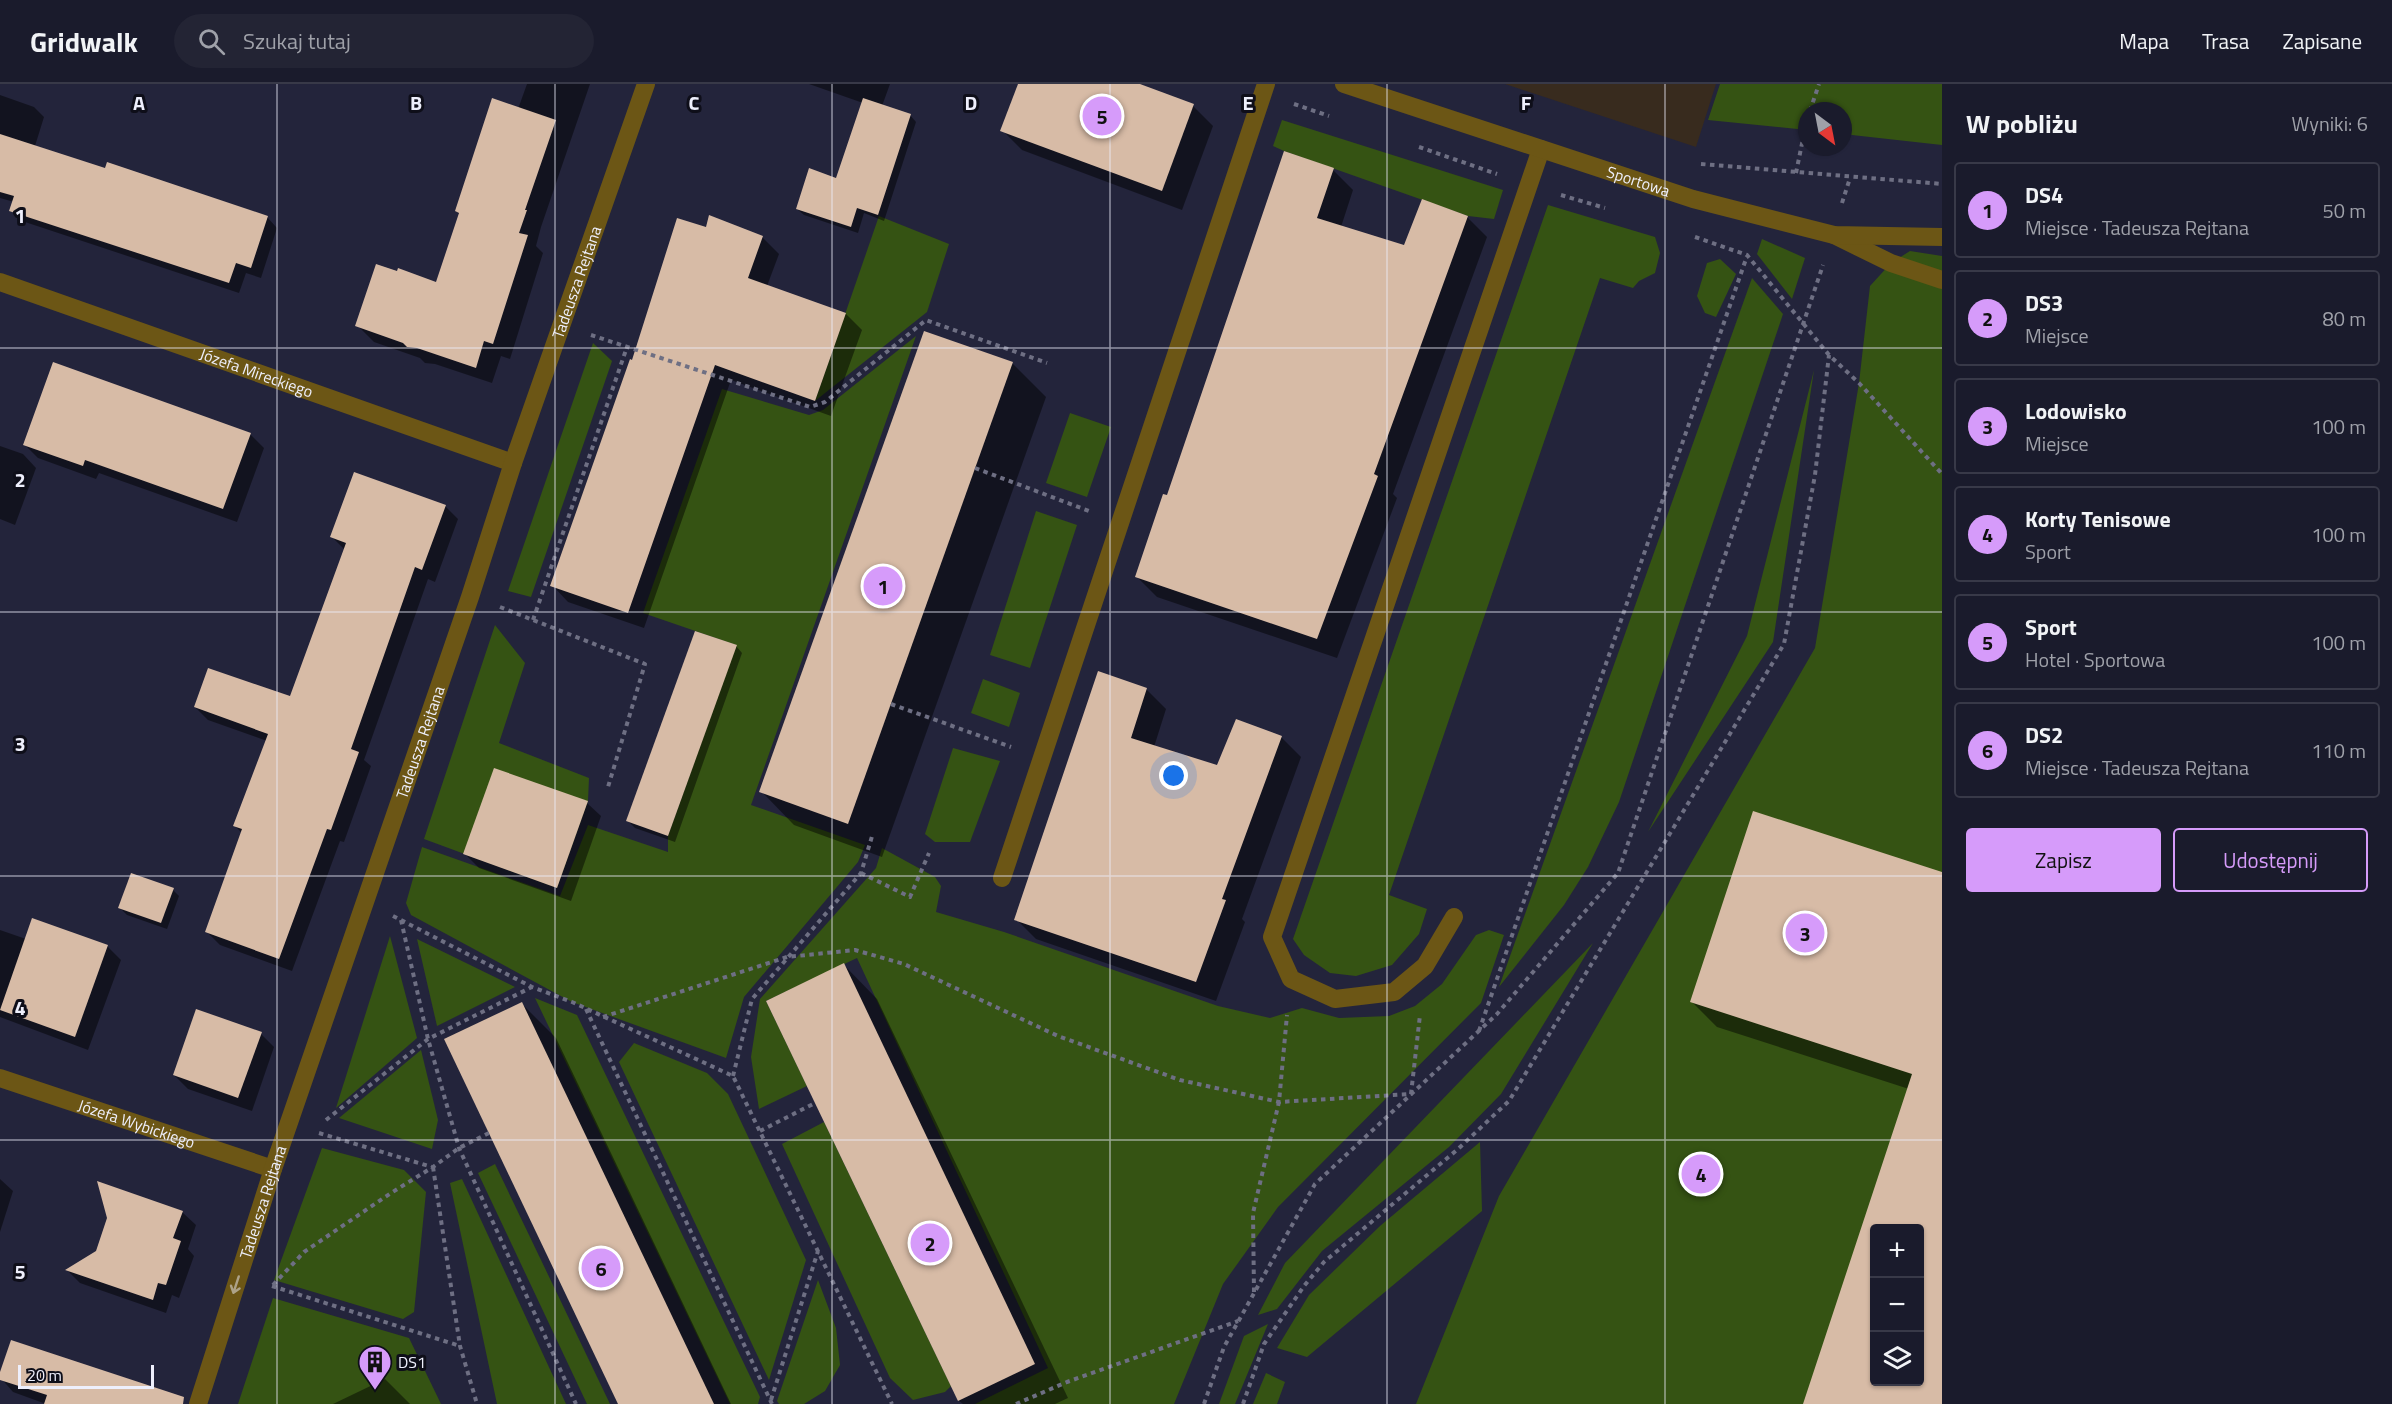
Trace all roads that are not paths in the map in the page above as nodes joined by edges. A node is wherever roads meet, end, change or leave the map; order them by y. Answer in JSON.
{"nodes":[{"id":1,"x":646,"y":84,"type":"edge"},
{"id":2,"x":1344,"y":84,"type":"edge"},
{"id":3,"x":1264,"y":89,"type":"edge"},
{"id":4,"x":1541,"y":149,"type":"junction"},
{"id":5,"x":1833,"y":235,"type":"junction"},
{"id":6,"x":1942,"y":237,"type":"edge"},
{"id":7,"x":1942,"y":280,"type":"edge"},
{"id":8,"x":0,"y":282,"type":"edge"},
{"id":9,"x":513,"y":464,"type":"junction"},
{"id":10,"x":1002,"y":878,"type":"dead end"},
{"id":11,"x":1454,"y":917,"type":"dead end"},
{"id":12,"x":0,"y":1078,"type":"edge"},
{"id":13,"x":273,"y":1169,"type":"junction"},
{"id":14,"x":198,"y":1404,"type":"edge"}],
"edges":[{"from":1,"to":9,"type":"street","name":"Tadeusza Rejtana"},
{"from":2,"to":4,"type":"street","name":"Sportowa"},
{"from":3,"to":10,"type":"street"},
{"from":4,"to":5,"type":"street","name":"Sportowa"},
{"from":4,"to":11,"type":"street"},
{"from":5,"to":6,"type":"street","name":"Sportowa"},
{"from":5,"to":7,"type":"street"},
{"from":8,"to":9,"type":"street","name":"Józefa Mireckiego"},
{"from":9,"to":13,"type":"street","name":"Tadeusza Rejtana"},
{"from":12,"to":13,"type":"street","name":"Józefa Wybickiego"},
{"from":13,"to":14,"type":"street","name":"Tadeusza Rejtana","one_way":true}]}
